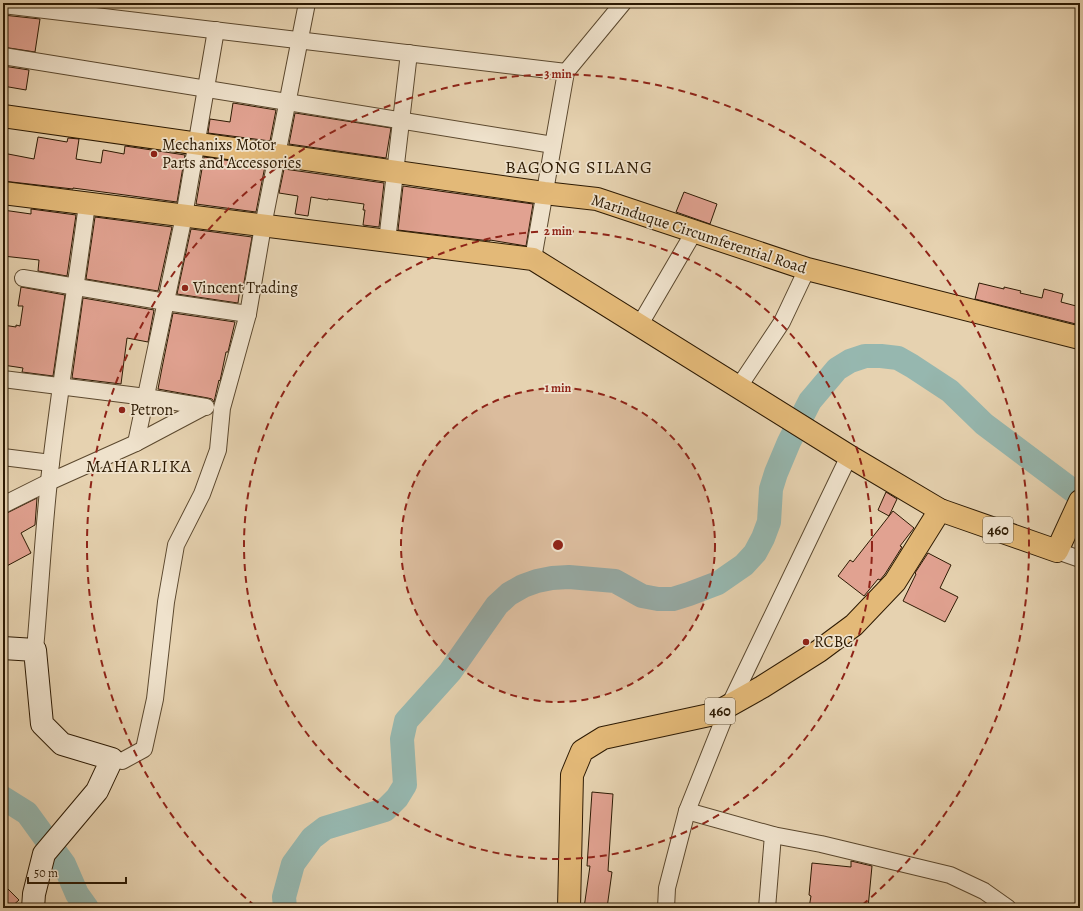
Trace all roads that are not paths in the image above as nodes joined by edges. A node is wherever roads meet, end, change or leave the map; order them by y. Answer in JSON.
{"nodes":[{"id":1,"x":307,"y":3,"type":"edge"},
{"id":2,"x":623,"y":3,"type":"edge"},
{"id":3,"x":3,"y":5,"type":"edge"},
{"id":4,"x":216,"y":30,"type":"junction"},
{"id":5,"x":300,"y":40,"type":"junction"},
{"id":6,"x":409,"y":53,"type":"junction"},
{"id":7,"x":3,"y":56,"type":"edge"},
{"id":8,"x":566,"y":72,"type":"junction"},
{"id":9,"x":206,"y":89,"type":"junction"},
{"id":10,"x":288,"y":102,"type":"junction"},
{"id":11,"x":3,"y":116,"type":"edge"},
{"id":12,"x":401,"y":121,"type":"junction"},
{"id":13,"x":197,"y":143,"type":"junction"},
{"id":14,"x":553,"y":145,"type":"junction"},
{"id":15,"x":277,"y":155,"type":"junction"},
{"id":16,"x":395,"y":172,"type":"junction"},
{"id":17,"x":544,"y":192,"type":"junction"},
{"id":18,"x":3,"y":193,"type":"edge"},
{"id":19,"x":87,"y":204,"type":"junction"},
{"id":20,"x":184,"y":216,"type":"junction"},
{"id":21,"x":263,"y":226,"type":"junction"},
{"id":22,"x":694,"y":232,"type":"junction"},
{"id":23,"x":387,"y":241,"type":"junction"},
{"id":24,"x":533,"y":259,"type":"junction"},
{"id":25,"x":806,"y":270,"type":"junction"},
{"id":26,"x":23,"y":278,"type":"dead end"},
{"id":27,"x":76,"y":287,"type":"junction"},
{"id":28,"x":166,"y":302,"type":"junction"},
{"id":29,"x":248,"y":314,"type":"junction"},
{"id":30,"x":639,"y":326,"type":"junction"},
{"id":31,"x":1080,"y":338,"type":"edge"},
{"id":32,"x":3,"y":379,"type":"edge"},
{"id":33,"x":61,"y":386,"type":"junction"},
{"id":34,"x":738,"y":388,"type":"junction"},
{"id":35,"x":146,"y":397,"type":"junction"},
{"id":36,"x":204,"y":407,"type":"junction"},
{"id":37,"x":222,"y":408,"type":"junction"},
{"id":38,"x":136,"y":443,"type":"junction"},
{"id":39,"x":849,"y":456,"type":"junction"},
{"id":40,"x":3,"y":457,"type":"edge"},
{"id":41,"x":51,"y":463,"type":"junction"},
{"id":42,"x":49,"y":482,"type":"junction"},
{"id":43,"x":1078,"y":504,"type":"edge"},
{"id":44,"x":3,"y":505,"type":"edge"},
{"id":45,"x":940,"y":510,"type":"junction"},
{"id":46,"x":1057,"y":551,"type":"junction"},
{"id":47,"x":1080,"y":559,"type":"edge"},
{"id":48,"x":3,"y":648,"type":"edge"},
{"id":49,"x":35,"y":650,"type":"junction"},
{"id":50,"x":729,"y":706,"type":"junction"},
{"id":51,"x":112,"y":759,"type":"junction"},
{"id":52,"x":687,"y":811,"type":"junction"},
{"id":53,"x":773,"y":835,"type":"junction"},
{"id":54,"x":33,"y":908,"type":"edge"},
{"id":55,"x":568,"y":908,"type":"edge"},
{"id":56,"x":666,"y":908,"type":"edge"},
{"id":57,"x":767,"y":908,"type":"edge"},
{"id":58,"x":1008,"y":908,"type":"edge"}],
"edges":[{"from":1,"to":5,"type":"street"},
{"from":2,"to":8,"type":"street"},
{"from":3,"to":4,"type":"street"},
{"from":4,"to":5,"type":"street"},
{"from":4,"to":9,"type":"street"},
{"from":5,"to":6,"type":"street"},
{"from":5,"to":10,"type":"street"},
{"from":6,"to":8,"type":"street"},
{"from":6,"to":12,"type":"street"},
{"from":7,"to":9,"type":"street"},
{"from":8,"to":14,"type":"street"},
{"from":9,"to":10,"type":"street"},
{"from":9,"to":13,"type":"street"},
{"from":10,"to":12,"type":"street"},
{"from":10,"to":15,"type":"street"},
{"from":11,"to":13,"type":"main road","name":"Marinduque Circumferential Road"},
{"from":12,"to":14,"type":"street"},
{"from":12,"to":16,"type":"street"},
{"from":13,"to":15,"type":"main road","name":"Marinduque Circumferential Road"},
{"from":13,"to":20,"type":"street"},
{"from":14,"to":17,"type":"street"},
{"from":15,"to":16,"type":"main road","name":"Marinduque Circumferential Road"},
{"from":15,"to":21,"type":"street"},
{"from":16,"to":17,"type":"main road","name":"Marinduque Circumferential Road"},
{"from":16,"to":23,"type":"street"},
{"from":17,"to":22,"type":"main road","name":"Marinduque Circumferential Road"},
{"from":17,"to":24,"type":"street"},
{"from":18,"to":19,"type":"main road"},
{"from":19,"to":20,"type":"main road"},
{"from":19,"to":27,"type":"street"},
{"from":20,"to":21,"type":"main road"},
{"from":20,"to":28,"type":"street"},
{"from":21,"to":23,"type":"main road"},
{"from":21,"to":29,"type":"street"},
{"from":22,"to":25,"type":"main road","name":"Marinduque Circumferential Road"},
{"from":22,"to":30,"type":"street"},
{"from":23,"to":24,"type":"main road"},
{"from":24,"to":30,"type":"main road"},
{"from":25,"to":31,"type":"main road","name":"Marinduque Circumferential Road"},
{"from":25,"to":34,"type":"street"},
{"from":26,"to":27,"type":"street"},
{"from":27,"to":28,"type":"street"},
{"from":27,"to":33,"type":"street"},
{"from":28,"to":29,"type":"street"},
{"from":28,"to":35,"type":"street"},
{"from":29,"to":37,"type":"street"},
{"from":30,"to":34,"type":"main road"},
{"from":32,"to":33,"type":"street"},
{"from":33,"to":35,"type":"street"},
{"from":33,"to":41,"type":"street"},
{"from":34,"to":39,"type":"main road"},
{"from":35,"to":36,"type":"street"},
{"from":35,"to":38,"type":"street"},
{"from":36,"to":37,"type":"street"},
{"from":36,"to":38,"type":"street"},
{"from":37,"to":51,"type":"street"},
{"from":38,"to":42,"type":"street"},
{"from":39,"to":45,"type":"main road"},
{"from":39,"to":50,"type":"street"},
{"from":40,"to":41,"type":"street"},
{"from":41,"to":42,"type":"street"},
{"from":42,"to":44,"type":"street"},
{"from":42,"to":49,"type":"street"},
{"from":43,"to":46,"type":"main road"},
{"from":45,"to":46,"type":"main road","number":"460"},
{"from":45,"to":50,"type":"main road","number":"460"},
{"from":46,"to":47,"type":"street"},
{"from":48,"to":49,"type":"street"},
{"from":49,"to":51,"type":"street"},
{"from":50,"to":52,"type":"street"},
{"from":50,"to":55,"type":"main road","number":"460"},
{"from":51,"to":54,"type":"street"},
{"from":52,"to":53,"type":"street"},
{"from":52,"to":56,"type":"street"},
{"from":53,"to":57,"type":"street"},
{"from":53,"to":58,"type":"street"}]}
